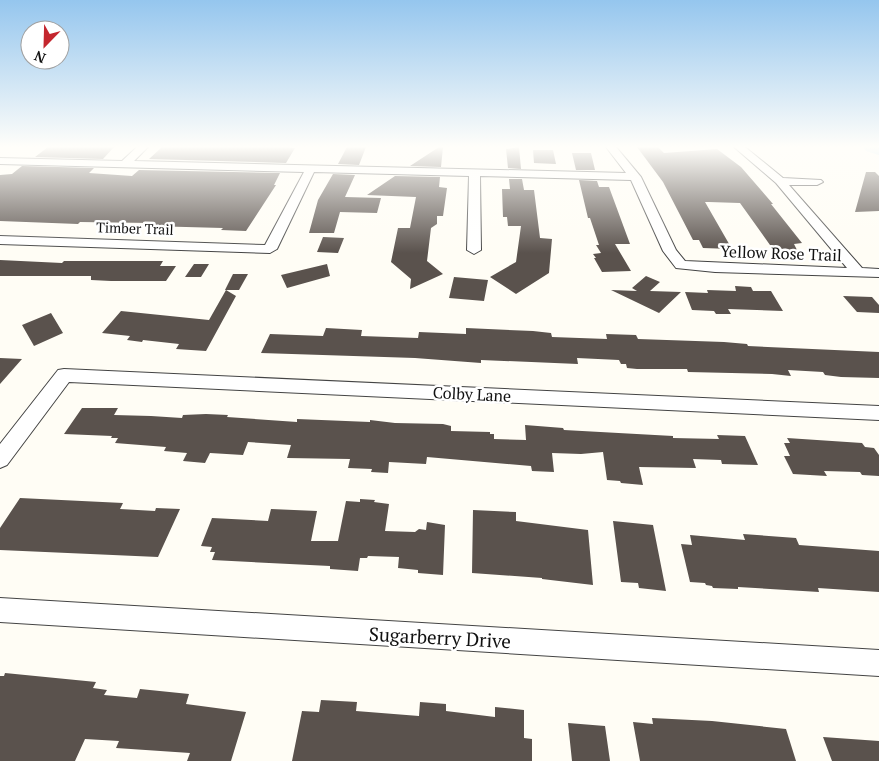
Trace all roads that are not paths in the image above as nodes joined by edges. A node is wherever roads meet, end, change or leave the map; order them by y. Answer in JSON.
{"nodes":[{"id":1,"x":304,"y":183,"type":"edge"},
{"id":2,"x":475,"y":183,"type":"edge"},
{"id":3,"x":638,"y":183,"type":"edge"},
{"id":4,"x":781,"y":183,"type":"edge"},
{"id":5,"x":0,"y":240,"type":"edge"},
{"id":6,"x":474,"y":250,"type":"dead end"},
{"id":7,"x":859,"y":272,"type":"junction"},
{"id":8,"x":879,"y":273,"type":"edge"},
{"id":9,"x":879,"y":413,"type":"edge"},
{"id":10,"x":0,"y":459,"type":"edge"},
{"id":11,"x":0,"y":610,"type":"edge"},
{"id":12,"x":879,"y":663,"type":"edge"}],
"edges":[{"from":1,"to":5,"type":"street","name":"Timber Trail"},
{"from":2,"to":6,"type":"street"},
{"from":3,"to":7,"type":"street","name":"Yellow Rose Trail"},
{"from":4,"to":7,"type":"street"},
{"from":7,"to":8,"type":"street","name":"Yellow Rose Trail"},
{"from":9,"to":10,"type":"street","name":"Colby Lane"},
{"from":11,"to":12,"type":"street","name":"Sugarberry Drive"}]}
